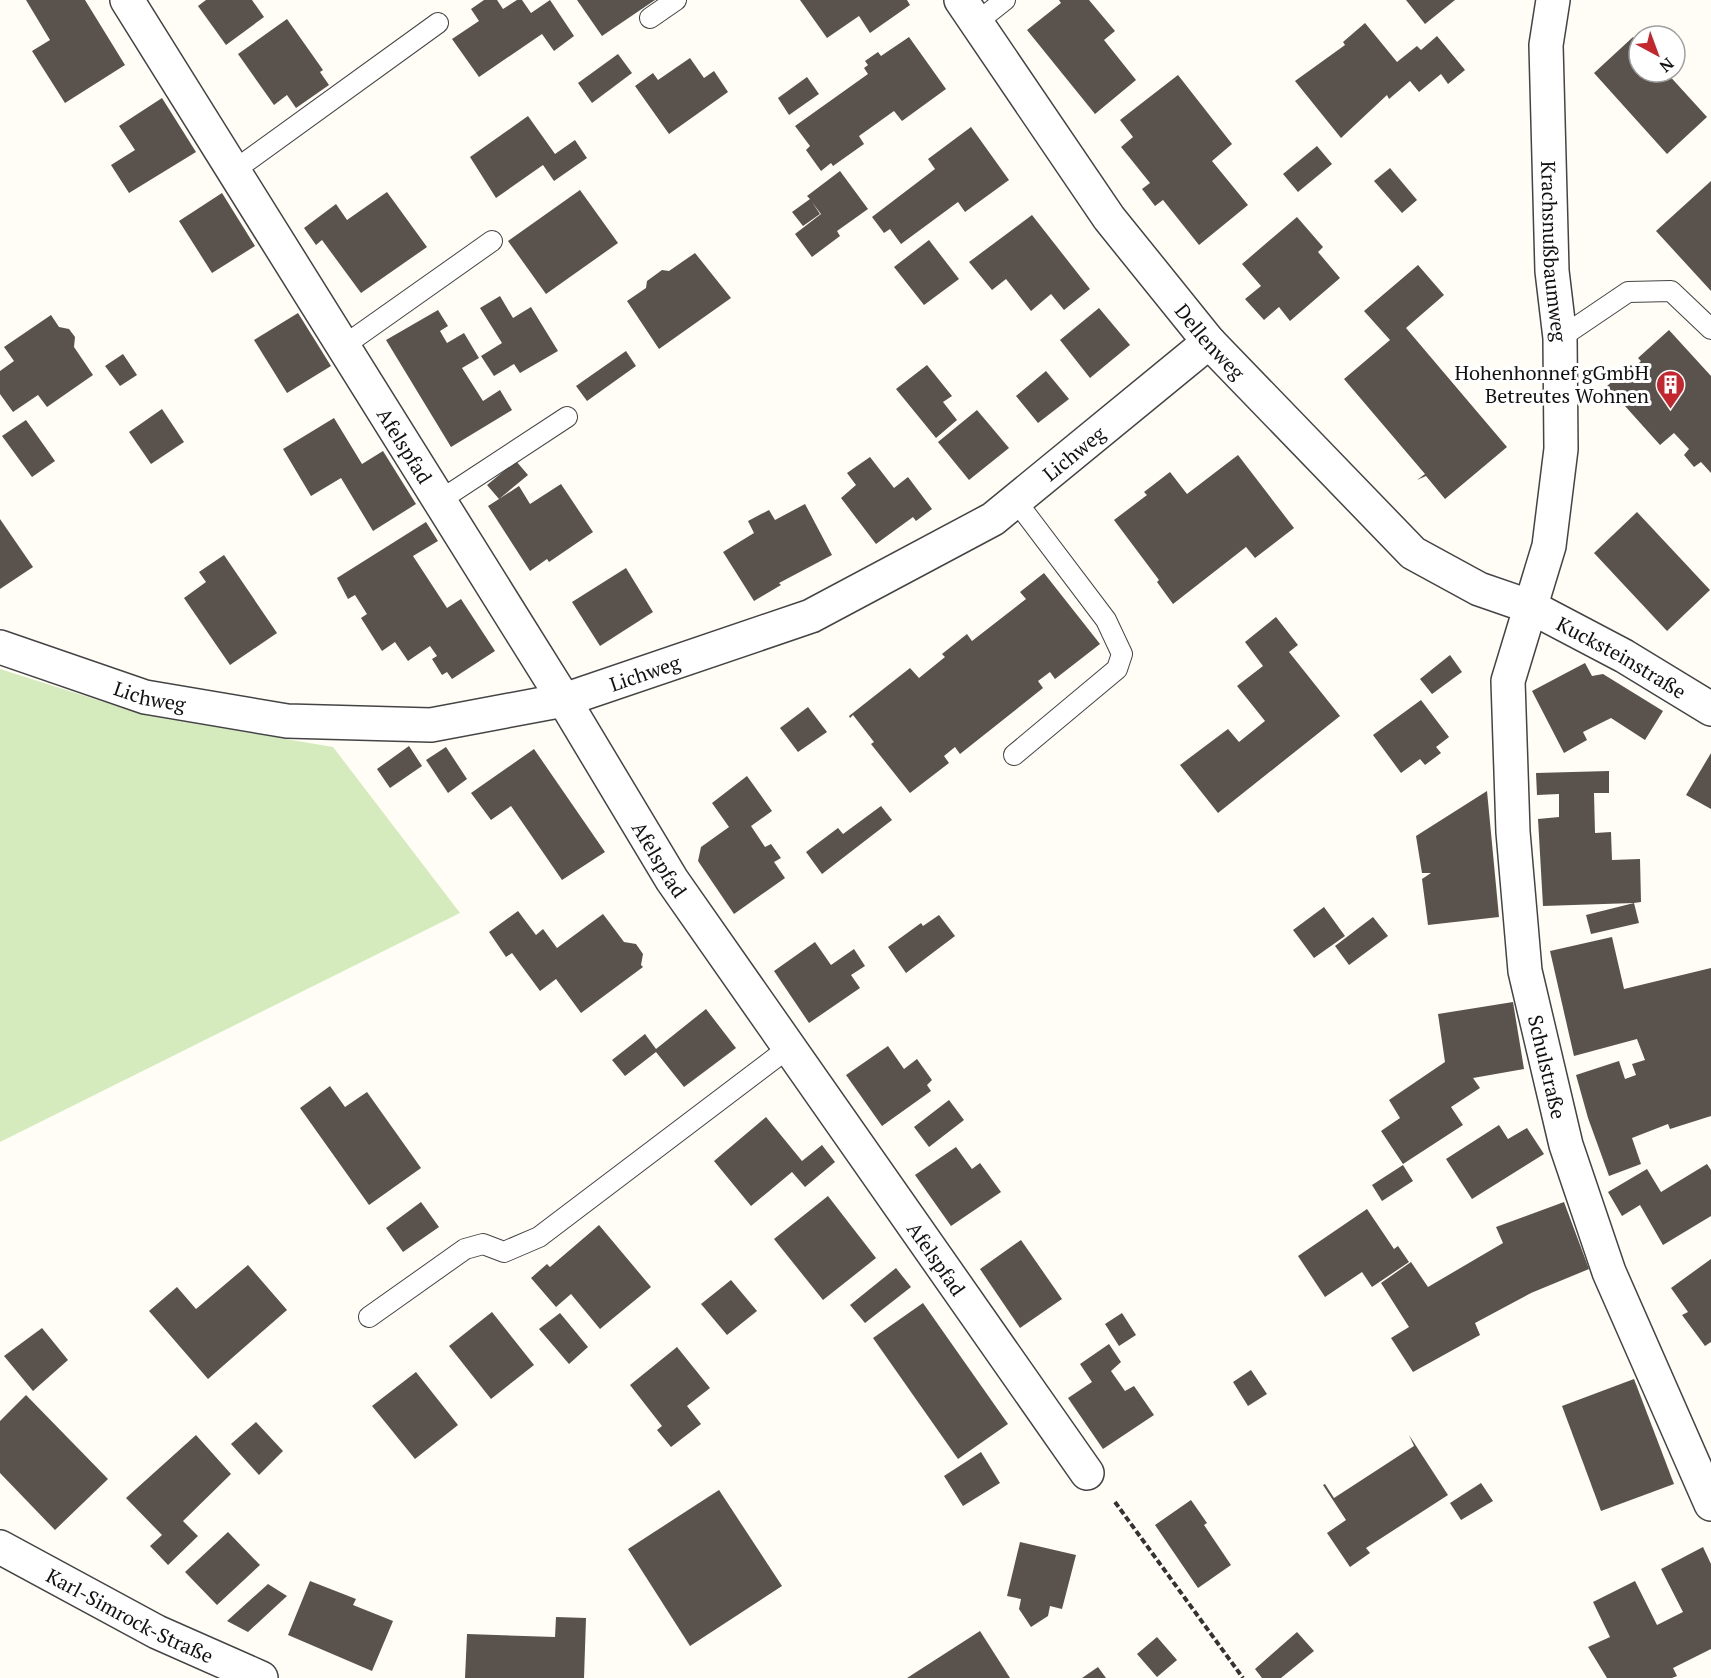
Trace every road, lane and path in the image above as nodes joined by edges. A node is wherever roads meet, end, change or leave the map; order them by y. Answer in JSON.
{"nodes":[{"id":1,"x":126,"y":0,"type":"edge"},
{"id":2,"x":676,"y":0,"type":"edge"},
{"id":3,"x":1005,"y":0,"type":"edge"},
{"id":4,"x":1553,"y":0,"type":"edge"},
{"id":5,"x":968,"y":12,"type":"edge"},
{"id":6,"x":650,"y":18,"type":"dead end"},
{"id":7,"x":438,"y":23,"type":"dead end"},
{"id":8,"x":232,"y":172,"type":"junction"},
{"id":9,"x":492,"y":241,"type":"dead end"},
{"id":10,"x":1711,"y":329,"type":"edge"},
{"id":11,"x":1560,"y":338,"type":"junction"},
{"id":12,"x":1209,"y":342,"type":"junction"},
{"id":13,"x":342,"y":347,"type":"junction"},
{"id":14,"x":567,"y":417,"type":"dead end"},
{"id":15,"x":439,"y":501,"type":"junction"},
{"id":16,"x":1016,"y":501,"type":"junction"},
{"id":17,"x":1531,"y":607,"type":"junction"},
{"id":18,"x":0,"y":647,"type":"edge"},
{"id":19,"x":564,"y":700,"type":"junction"},
{"id":20,"x":1711,"y":709,"type":"edge"},
{"id":21,"x":1014,"y":755,"type":"dead end"},
{"id":22,"x":791,"y":1046,"type":"junction"},
{"id":23,"x":369,"y":1317,"type":"dead end"},
{"id":24,"x":1087,"y":1473,"type":"joint"},
{"id":25,"x":1711,"y":1504,"type":"edge"},
{"id":26,"x":0,"y":1547,"type":"edge"},
{"id":27,"x":261,"y":1678,"type":"edge"},
{"id":28,"x":1243,"y":1678,"type":"edge"}],
"edges":[{"from":1,"to":8,"type":"street","name":"Afelspfad"},
{"from":2,"to":6,"type":"lane"},
{"from":3,"to":5,"type":"lane"},
{"from":4,"to":11,"type":"street","name":"Krachsnußbaumweg"},
{"from":5,"to":12,"type":"street","name":"Dellenweg"},
{"from":7,"to":8,"type":"lane"},
{"from":8,"to":13,"type":"street","name":"Afelspfad"},
{"from":9,"to":13,"type":"lane"},
{"from":10,"to":11,"type":"lane"},
{"from":11,"to":17,"type":"street","name":"Krachsnußbaumweg"},
{"from":12,"to":16,"type":"street","name":"Lichweg"},
{"from":12,"to":17,"type":"street","name":"Dellenweg"},
{"from":13,"to":15,"type":"street","name":"Afelspfad"},
{"from":14,"to":15,"type":"lane"},
{"from":15,"to":19,"type":"street","name":"Afelspfad"},
{"from":16,"to":19,"type":"street","name":"Lichweg"},
{"from":16,"to":21,"type":"lane"},
{"from":17,"to":20,"type":"street","name":"Kucksteinstraße"},
{"from":17,"to":25,"type":"street","name":"Schulstraße"},
{"from":18,"to":19,"type":"street","name":"Lichweg"},
{"from":19,"to":22,"type":"street","name":"Afelspfad"},
{"from":22,"to":23,"type":"lane"},
{"from":22,"to":24,"type":"street","name":"Afelspfad"},
{"from":24,"to":28,"type":"path"},
{"from":26,"to":27,"type":"street","name":"Karl-Simrock-Straße"}]}
